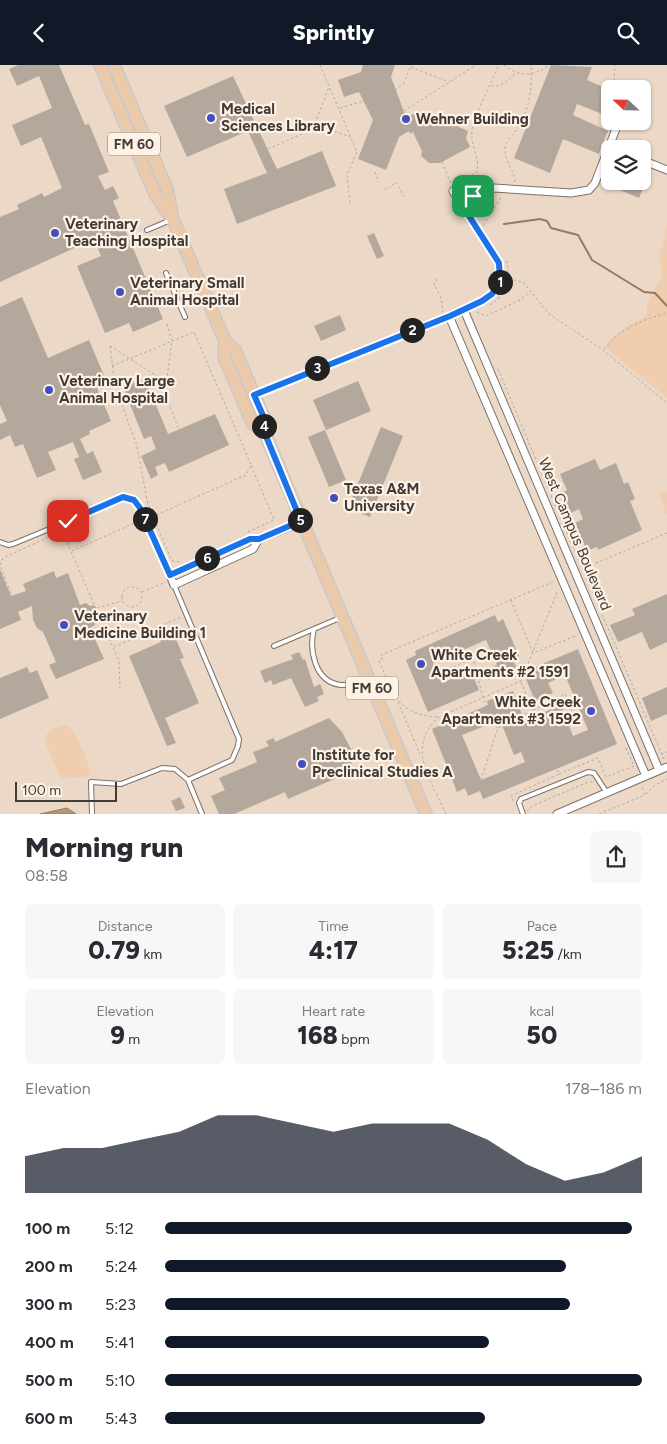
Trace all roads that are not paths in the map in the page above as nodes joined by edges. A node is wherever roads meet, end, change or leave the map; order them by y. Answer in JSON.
{"nodes":[{"id":1,"x":100,"y":65,"type":"edge"},
{"id":2,"x":114,"y":65,"type":"edge"},
{"id":3,"x":148,"y":144,"type":"junction"},
{"id":4,"x":136,"y":149,"type":"junction"},
{"id":5,"x":651,"y":164,"type":"edge"},
{"id":6,"x":667,"y":170,"type":"edge"},
{"id":7,"x":601,"y":171,"type":"edge"},
{"id":8,"x":453,"y":188,"type":"road end"},
{"id":9,"x":462,"y":205,"type":"junction"},
{"id":10,"x":173,"y":220,"type":"junction"},
{"id":11,"x":147,"y":230,"type":"dead end"},
{"id":12,"x":166,"y":273,"type":"dead end"},
{"id":13,"x":464,"y":309,"type":"junction"},
{"id":14,"x":446,"y":314,"type":"junction"},
{"id":15,"x":185,"y":317,"type":"dead end"},
{"id":16,"x":225,"y":341,"type":"junction"},
{"id":17,"x":227,"y":364,"type":"junction"},
{"id":18,"x":254,"y":395,"type":"junction"},
{"id":19,"x":263,"y":429,"type":"junction"},
{"id":20,"x":301,"y":521,"type":"junction"},
{"id":21,"x":0,"y":542,"type":"edge"},
{"id":22,"x":172,"y":580,"type":"junction"},
{"id":23,"x":342,"y":617,"type":"junction"},
{"id":24,"x":314,"y":629,"type":"junction"},
{"id":25,"x":274,"y":646,"type":"dead end"},
{"id":26,"x":368,"y":677,"type":"junction"},
{"id":27,"x":631,"y":704,"type":"junction"},
{"id":28,"x":618,"y":710,"type":"junction"},
{"id":29,"x":667,"y":767,"type":"edge"},
{"id":30,"x":659,"y":770,"type":"junction"},
{"id":31,"x":646,"y":776,"type":"junction"},
{"id":32,"x":188,"y":780,"type":"junction"},
{"id":33,"x":607,"y":793,"type":"junction"},
{"id":34,"x":92,"y":814,"type":"edge"},
{"id":35,"x":202,"y":814,"type":"edge"},
{"id":36,"x":426,"y":814,"type":"edge"},
{"id":37,"x":522,"y":814,"type":"edge"},
{"id":38,"x":557,"y":814,"type":"edge"}],
"edges":[{"from":1,"to":4,"type":"main road","number":"FM 60"},
{"from":2,"to":3,"type":"main road","number":"FM 60"},
{"from":3,"to":4,"type":"main road"},
{"from":3,"to":10,"type":"main road","number":"FM 60"},
{"from":4,"to":10,"type":"main road","number":"FM 60"},
{"from":5,"to":6,"type":"street"},
{"from":7,"to":9,"type":"street"},
{"from":8,"to":9,"type":"street"},
{"from":9,"to":13,"type":"street"},
{"from":10,"to":11,"type":"lane"},
{"from":10,"to":16,"type":"main road","number":"FM 60"},
{"from":12,"to":15,"type":"lane"},
{"from":13,"to":14,"type":"street"},
{"from":13,"to":27,"type":"street","name":"West Campus Boulevard"},
{"from":14,"to":18,"type":"street"},
{"from":14,"to":28,"type":"street","name":"West Campus Boulevard"},
{"from":16,"to":17,"type":"main road","number":"FM 60"},
{"from":16,"to":18,"type":"main road","number":"FM 60"},
{"from":17,"to":18,"type":"main road"},
{"from":17,"to":19,"type":"main road","number":"FM 60"},
{"from":18,"to":19,"type":"main road","number":"FM 60"},
{"from":19,"to":20,"type":"main road","number":"FM 60"},
{"from":20,"to":22,"type":"street"},
{"from":20,"to":23,"type":"main road","number":"FM 60"},
{"from":21,"to":22,"type":"lane"},
{"from":22,"to":32,"type":"lane"},
{"from":23,"to":24,"type":"lane"},
{"from":23,"to":26,"type":"main road","number":"FM 60"},
{"from":24,"to":25,"type":"lane"},
{"from":24,"to":26,"type":"lane"},
{"from":26,"to":36,"type":"main road","number":"FM 60"},
{"from":27,"to":28,"type":"street"},
{"from":27,"to":30,"type":"street","name":"West Campus Boulevard"},
{"from":28,"to":31,"type":"street","name":"West Campus Boulevard"},
{"from":29,"to":30,"type":"street"},
{"from":30,"to":31,"type":"street"},
{"from":31,"to":33,"type":"street"},
{"from":32,"to":34,"type":"lane"},
{"from":32,"to":35,"type":"lane"},
{"from":33,"to":37,"type":"lane"},
{"from":33,"to":38,"type":"street"}]}
